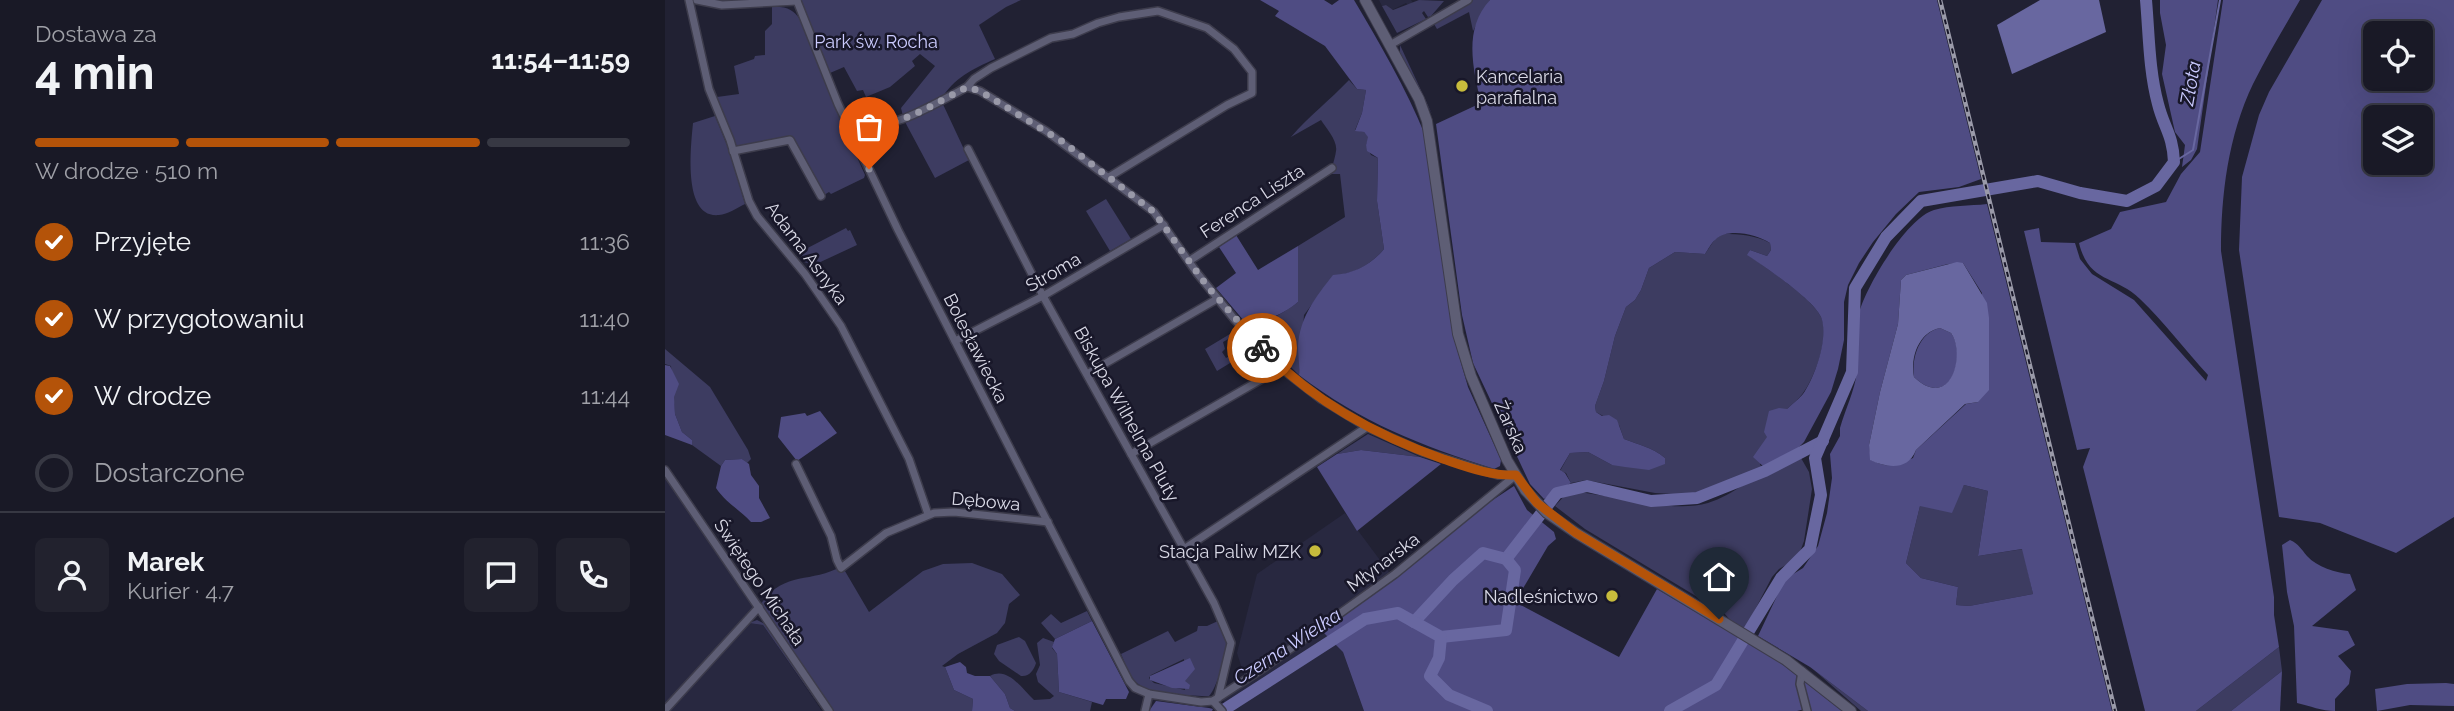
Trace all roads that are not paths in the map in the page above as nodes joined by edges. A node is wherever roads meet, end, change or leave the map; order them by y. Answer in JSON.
{"nodes":[{"id":1,"x":689,"y":0,"type":"edge"},
{"id":2,"x":697,"y":0,"type":"edge"},
{"id":3,"x":1365,"y":0,"type":"edge"},
{"id":4,"x":1468,"y":0,"type":"edge"},
{"id":5,"x":798,"y":1,"type":"edge"},
{"id":6,"x":1390,"y":45,"type":"junction"},
{"id":7,"x":967,"y":87,"type":"junction"},
{"id":8,"x":851,"y":130,"type":"junction"},
{"id":9,"x":968,"y":149,"type":"dead end"},
{"id":10,"x":733,"y":151,"type":"junction"},
{"id":11,"x":1332,"y":168,"type":"dead end"},
{"id":12,"x":1109,"y":177,"type":"junction"},
{"id":13,"x":821,"y":196,"type":"dead end"},
{"id":14,"x":1164,"y":225,"type":"junction"},
{"id":15,"x":1189,"y":261,"type":"junction"},
{"id":16,"x":1044,"y":296,"type":"junction"},
{"id":17,"x":1217,"y":299,"type":"junction"},
{"id":18,"x":955,"y":341,"type":"junction"},
{"id":19,"x":1281,"y":368,"type":"junction"},
{"id":20,"x":1087,"y":374,"type":"junction"},
{"id":21,"x":1367,"y":427,"type":"junction"},
{"id":22,"x":1131,"y":454,"type":"junction"},
{"id":23,"x":796,"y":464,"type":"dead end"},
{"id":24,"x":665,"y":470,"type":"edge"},
{"id":25,"x":1516,"y":475,"type":"junction"},
{"id":26,"x":928,"y":514,"type":"junction"},
{"id":27,"x":1048,"y":522,"type":"junction"},
{"id":28,"x":1184,"y":549,"type":"junction"},
{"id":29,"x":759,"y":607,"type":"junction"},
{"id":30,"x":1802,"y":671,"type":"junction"},
{"id":31,"x":1149,"y":694,"type":"junction"},
{"id":32,"x":1218,"y":704,"type":"edge"},
{"id":33,"x":665,"y":710,"type":"edge"},
{"id":34,"x":829,"y":711,"type":"edge"},
{"id":35,"x":1145,"y":711,"type":"edge"},
{"id":36,"x":1807,"y":711,"type":"edge"},
{"id":37,"x":1850,"y":711,"type":"edge"}],
"edges":[{"from":1,"to":10,"type":"street","name":"Adama Asnyka"},
{"from":2,"to":5,"type":"street"},
{"from":3,"to":6,"type":"street","name":"Żarska"},
{"from":4,"to":6,"type":"street"},
{"from":5,"to":8,"type":"street","name":"Bolesławiecka"},
{"from":6,"to":25,"type":"street","name":"Żarska"},
{"from":7,"to":8,"type":"street"},
{"from":7,"to":12,"type":"street"},
{"from":7,"to":12,"type":"street"},
{"from":8,"to":18,"type":"street","name":"Bolesławiecka"},
{"from":9,"to":16,"type":"street","name":"Biskupa Wilhelma Pluty"},
{"from":10,"to":13,"type":"street"},
{"from":10,"to":26,"type":"street","name":"Adama Asnyka"},
{"from":11,"to":15,"type":"street","name":"Ferenca Liszta"},
{"from":12,"to":14,"type":"street"},
{"from":14,"to":15,"type":"street"},
{"from":14,"to":16,"type":"street","name":"Stroma"},
{"from":15,"to":17,"type":"street"},
{"from":16,"to":18,"type":"street","name":"Stroma"},
{"from":16,"to":20,"type":"street","name":"Biskupa Wilhelma Pluty"},
{"from":17,"to":19,"type":"street"},
{"from":17,"to":20,"type":"street"},
{"from":18,"to":27,"type":"street","name":"Bolesławiecka"},
{"from":19,"to":21,"type":"street"},
{"from":19,"to":22,"type":"street"},
{"from":20,"to":22,"type":"street","name":"Biskupa Wilhelma Pluty"},
{"from":21,"to":25,"type":"street"},
{"from":21,"to":28,"type":"street"},
{"from":22,"to":28,"type":"street","name":"Biskupa Wilhelma Pluty"},
{"from":23,"to":26,"type":"street","name":"Dębowa"},
{"from":24,"to":29,"type":"street","name":"Świętego Michała"},
{"from":25,"to":30,"type":"street","name":"Żarska"},
{"from":25,"to":32,"type":"street","name":"Młynarska"},
{"from":26,"to":27,"type":"street","name":"Dębowa"},
{"from":27,"to":31,"type":"street","name":"Bolesławiecka"},
{"from":28,"to":32,"type":"street","name":"Biskupa Wilhelma Pluty"},
{"from":29,"to":33,"type":"street"},
{"from":29,"to":34,"type":"street","name":"Świętego Michała"},
{"from":30,"to":36,"type":"street"},
{"from":30,"to":37,"type":"street","name":"Żarska"},
{"from":31,"to":32,"type":"street"},
{"from":31,"to":35,"type":"street"}]}
